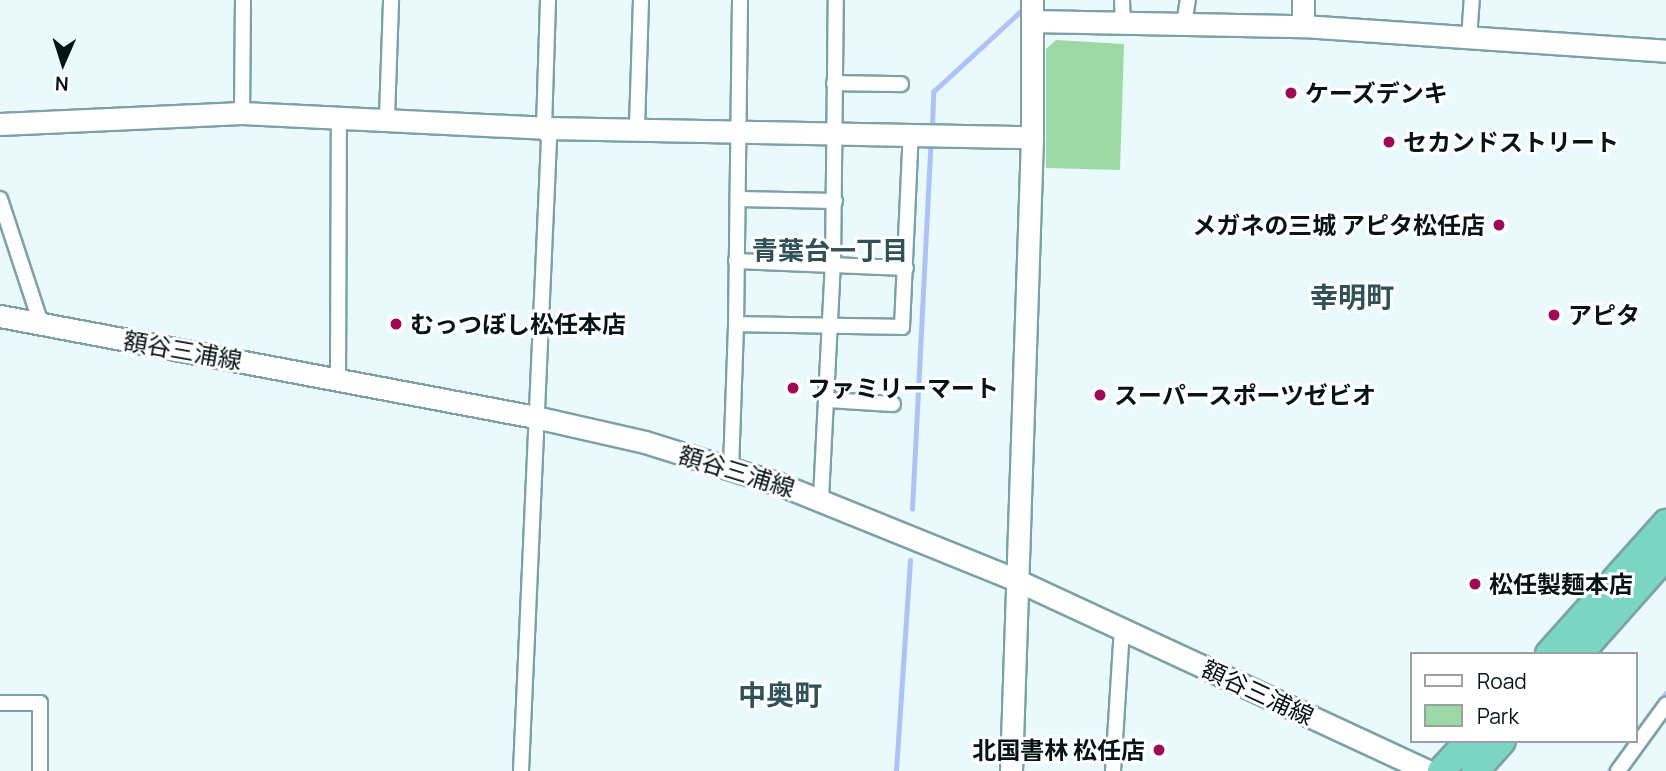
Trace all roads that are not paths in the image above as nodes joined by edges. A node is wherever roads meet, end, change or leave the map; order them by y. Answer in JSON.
{"nodes":[{"id":1,"x":243,"y":0,"type":"edge"},
{"id":2,"x":391,"y":0,"type":"edge"},
{"id":3,"x":548,"y":0,"type":"edge"},
{"id":4,"x":641,"y":0,"type":"edge"},
{"id":5,"x":740,"y":0,"type":"edge"},
{"id":6,"x":836,"y":0,"type":"edge"},
{"id":7,"x":1122,"y":0,"type":"edge"},
{"id":8,"x":1188,"y":0,"type":"edge"},
{"id":9,"x":1303,"y":0,"type":"edge"},
{"id":10,"x":1472,"y":0,"type":"edge"},
{"id":11,"x":1032,"y":11,"type":"edge"},
{"id":12,"x":1123,"y":23,"type":"junction"},
{"id":13,"x":1184,"y":24,"type":"junction"},
{"id":14,"x":1303,"y":26,"type":"junction"},
{"id":15,"x":1469,"y":39,"type":"junction"},
{"id":16,"x":1666,"y":51,"type":"edge"},
{"id":17,"x":834,"y":83,"type":"junction"},
{"id":18,"x":901,"y":84,"type":"dead end"},
{"id":19,"x":242,"y":113,"type":"junction"},
{"id":20,"x":339,"y":116,"type":"junction"},
{"id":21,"x":387,"y":117,"type":"junction"},
{"id":22,"x":0,"y":124,"type":"edge"},
{"id":23,"x":637,"y":127,"type":"junction"},
{"id":24,"x":544,"y":128,"type":"junction"},
{"id":25,"x":736,"y":129,"type":"junction"},
{"id":26,"x":833,"y":130,"type":"junction"},
{"id":27,"x":923,"y":132,"type":"junction"},
{"id":28,"x":1032,"y":137,"type":"junction"},
{"id":29,"x":0,"y":199,"type":"edge"},
{"id":30,"x":739,"y":199,"type":"junction"},
{"id":31,"x":835,"y":201,"type":"junction"},
{"id":32,"x":736,"y":261,"type":"junction"},
{"id":33,"x":833,"y":265,"type":"junction"},
{"id":34,"x":906,"y":268,"type":"junction"},
{"id":35,"x":0,"y":316,"type":"edge"},
{"id":36,"x":41,"y":324,"type":"junction"},
{"id":37,"x":736,"y":324,"type":"junction"},
{"id":38,"x":831,"y":326,"type":"junction"},
{"id":39,"x":338,"y":379,"type":"junction"},
{"id":40,"x":827,"y":400,"type":"junction"},
{"id":41,"x":893,"y":404,"type":"dead end"},
{"id":42,"x":535,"y":417,"type":"junction"},
{"id":43,"x":731,"y":469,"type":"junction"},
{"id":44,"x":821,"y":498,"type":"junction"},
{"id":45,"x":1666,"y":523,"type":"edge"},
{"id":46,"x":1666,"y":556,"type":"edge"},
{"id":47,"x":1014,"y":579,"type":"junction"},
{"id":48,"x":1122,"y":628,"type":"junction"},
{"id":49,"x":1551,"y":652,"type":"edge"},
{"id":50,"x":1581,"y":652,"type":"edge"},
{"id":51,"x":0,"y":703,"type":"edge"},
{"id":52,"x":1666,"y":705,"type":"edge"},
{"id":53,"x":1467,"y":743,"type":"edge"},
{"id":54,"x":1500,"y":743,"type":"edge"},
{"id":55,"x":40,"y":771,"type":"edge"},
{"id":56,"x":521,"y":771,"type":"edge"},
{"id":57,"x":1011,"y":771,"type":"edge"},
{"id":58,"x":1113,"y":771,"type":"edge"},
{"id":59,"x":1427,"y":771,"type":"edge"},
{"id":60,"x":1441,"y":771,"type":"edge"},
{"id":61,"x":1475,"y":771,"type":"edge"},
{"id":62,"x":1618,"y":771,"type":"edge"}],
"edges":[{"from":1,"to":19,"type":"street"},
{"from":2,"to":21,"type":"street"},
{"from":3,"to":24,"type":"street"},
{"from":4,"to":23,"type":"street"},
{"from":5,"to":25,"type":"street"},
{"from":6,"to":17,"type":"street"},
{"from":7,"to":12,"type":"street"},
{"from":8,"to":13,"type":"street"},
{"from":9,"to":14,"type":"street"},
{"from":10,"to":15,"type":"street"},
{"from":11,"to":12,"type":"street"},
{"from":11,"to":28,"type":"street"},
{"from":12,"to":13,"type":"street"},
{"from":13,"to":14,"type":"street"},
{"from":14,"to":15,"type":"street"},
{"from":15,"to":16,"type":"street"},
{"from":17,"to":18,"type":"street"},
{"from":17,"to":26,"type":"street"},
{"from":19,"to":20,"type":"street"},
{"from":19,"to":22,"type":"street"},
{"from":20,"to":21,"type":"street"},
{"from":20,"to":39,"type":"street"},
{"from":21,"to":24,"type":"street"},
{"from":23,"to":24,"type":"street"},
{"from":23,"to":25,"type":"street"},
{"from":24,"to":42,"type":"street"},
{"from":25,"to":26,"type":"street"},
{"from":25,"to":30,"type":"street"},
{"from":26,"to":27,"type":"street"},
{"from":26,"to":31,"type":"street"},
{"from":27,"to":28,"type":"street"},
{"from":27,"to":34,"type":"street"},
{"from":28,"to":47,"type":"street"},
{"from":29,"to":36,"type":"street"},
{"from":30,"to":31,"type":"street"},
{"from":30,"to":32,"type":"street"},
{"from":31,"to":33,"type":"street"},
{"from":32,"to":33,"type":"street"},
{"from":32,"to":37,"type":"street"},
{"from":33,"to":34,"type":"street"},
{"from":33,"to":38,"type":"street"},
{"from":34,"to":38,"type":"street"},
{"from":35,"to":36,"type":"street","name":"額谷三浦線"},
{"from":36,"to":39,"type":"street","name":"額谷三浦線"},
{"from":37,"to":38,"type":"street"},
{"from":37,"to":43,"type":"street"},
{"from":38,"to":40,"type":"street"},
{"from":39,"to":42,"type":"street","name":"額谷三浦線"},
{"from":40,"to":41,"type":"street"},
{"from":40,"to":44,"type":"street"},
{"from":42,"to":43,"type":"street","name":"額谷三浦線"},
{"from":42,"to":56,"type":"street"},
{"from":43,"to":44,"type":"street","name":"額谷三浦線"},
{"from":44,"to":47,"type":"street","name":"額谷三浦線"},
{"from":45,"to":49,"type":"highway"},
{"from":46,"to":50,"type":"highway"},
{"from":47,"to":48,"type":"street","name":"額谷三浦線"},
{"from":47,"to":57,"type":"street"},
{"from":48,"to":58,"type":"street"},
{"from":48,"to":59,"type":"street","name":"額谷三浦線"},
{"from":51,"to":55,"type":"street"},
{"from":52,"to":62,"type":"street"},
{"from":53,"to":60,"type":"highway"},
{"from":54,"to":61,"type":"highway"}]}
